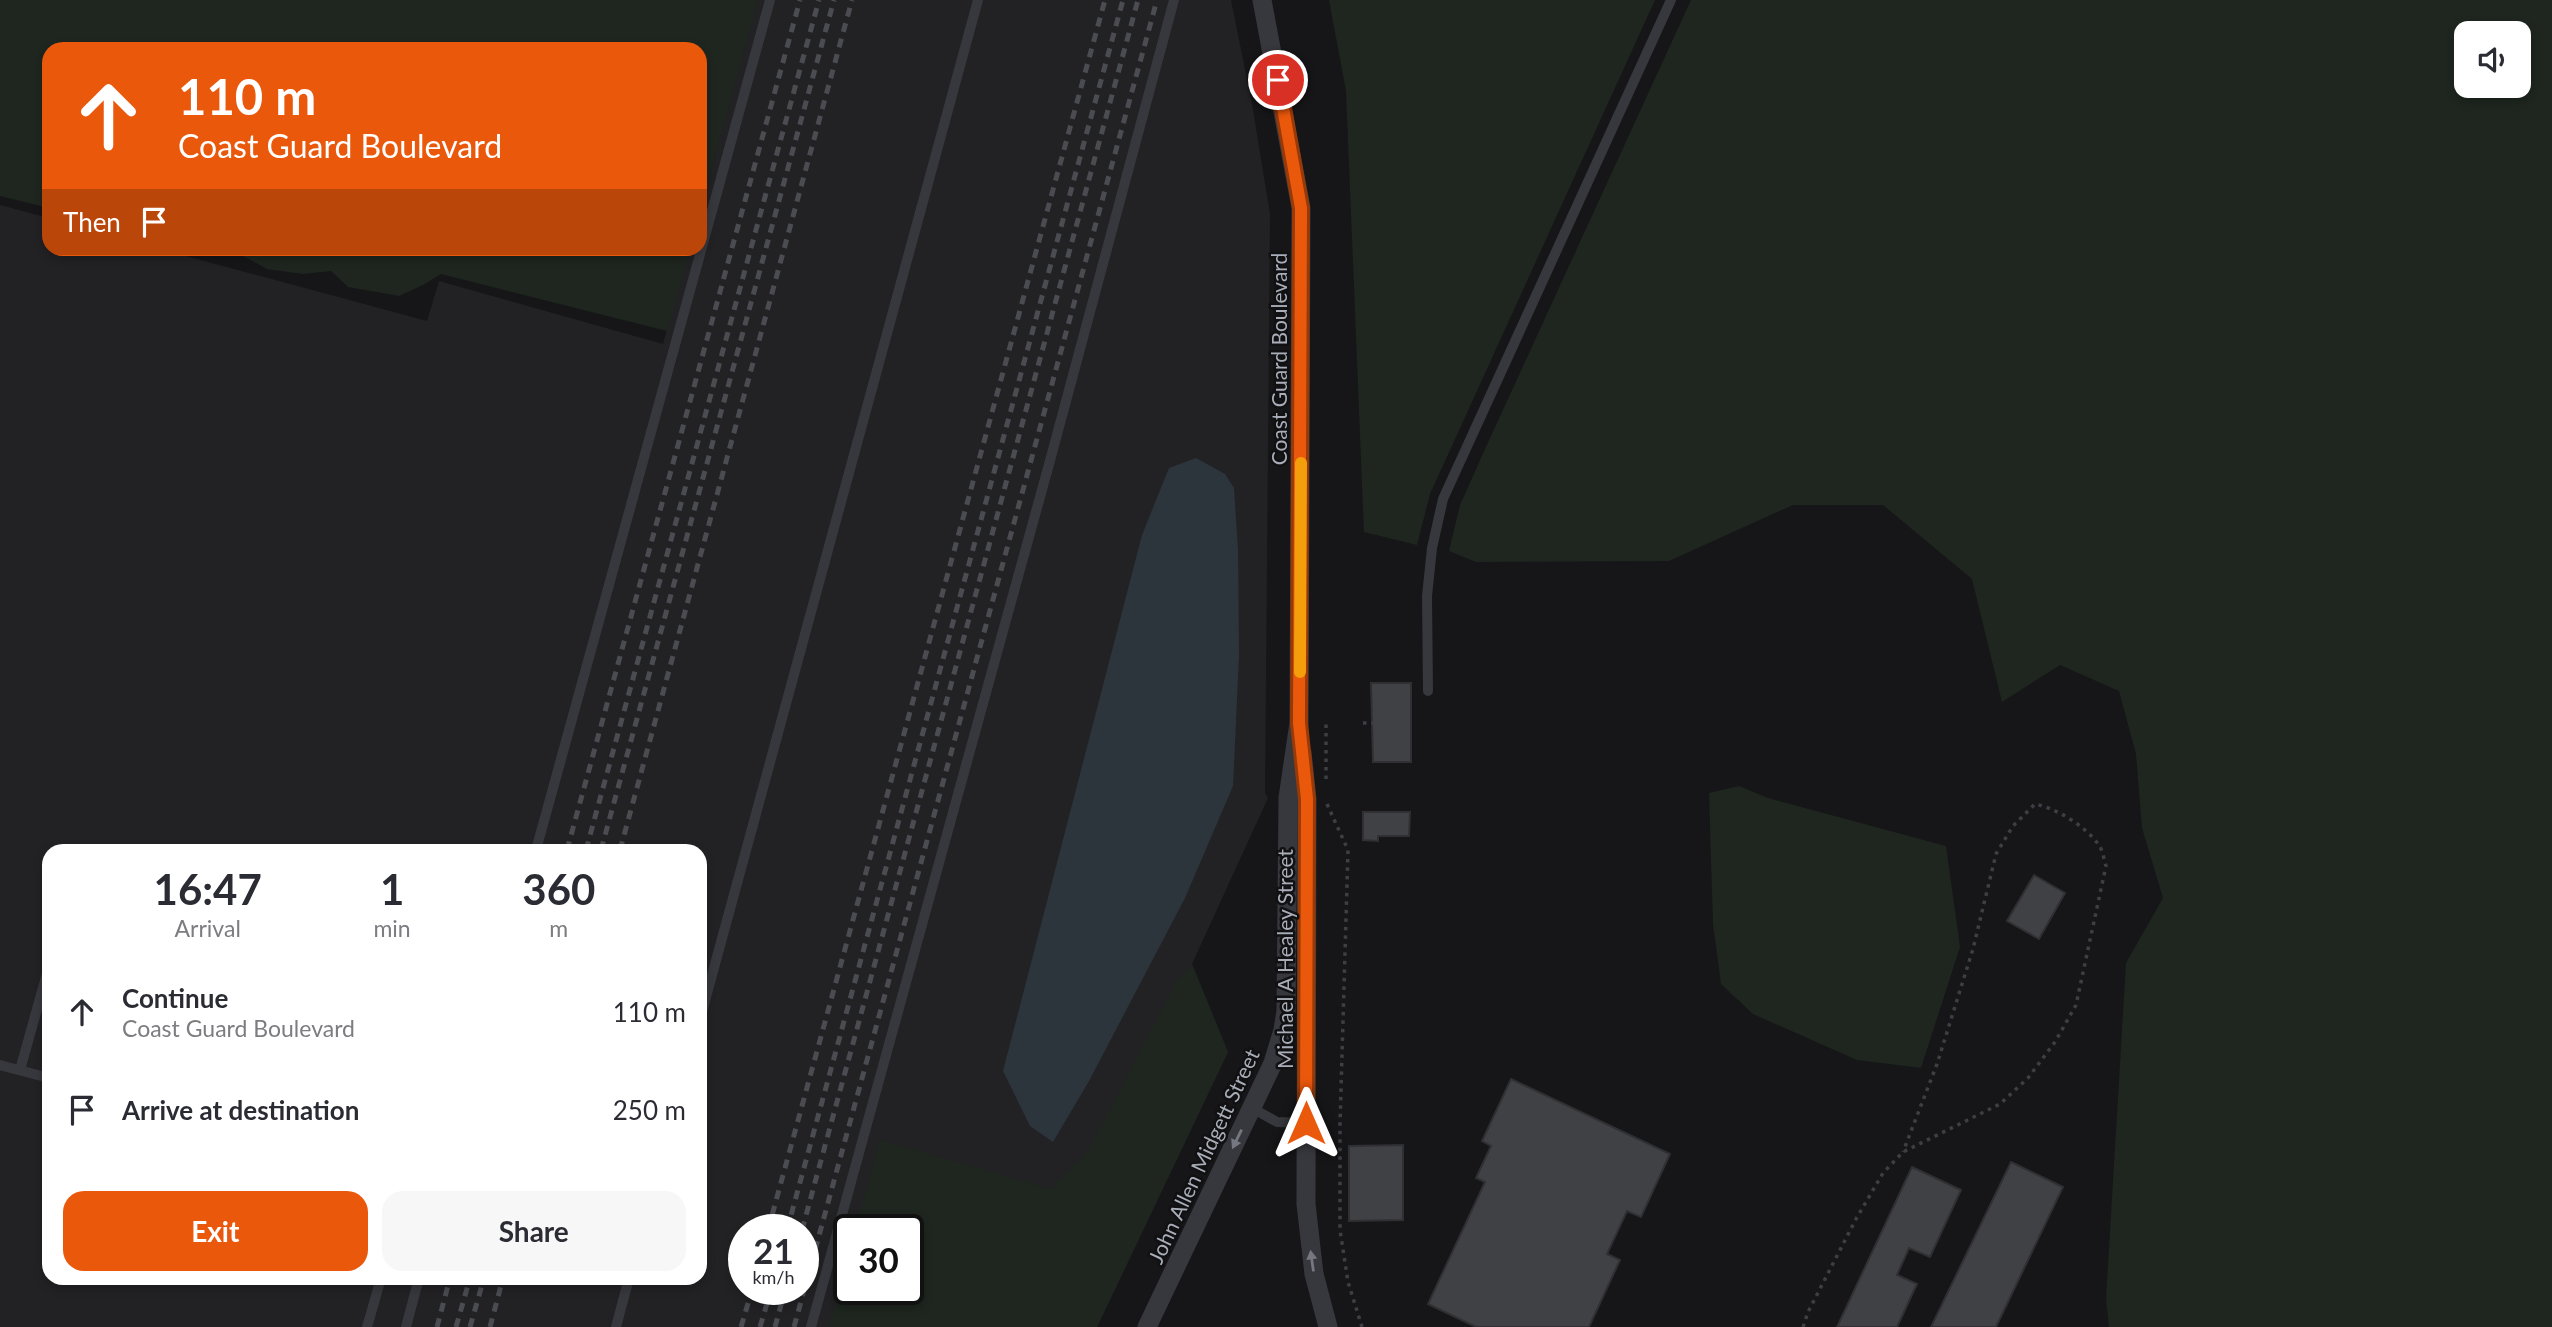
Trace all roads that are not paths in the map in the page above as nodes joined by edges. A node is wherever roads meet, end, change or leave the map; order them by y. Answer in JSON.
{"nodes":[{"id":1,"x":770,"y":0,"type":"edge"},
{"id":2,"x":978,"y":0,"type":"edge"},
{"id":3,"x":1174,"y":0,"type":"edge"},
{"id":4,"x":1262,"y":0,"type":"edge"},
{"id":5,"x":1671,"y":0,"type":"edge"},
{"id":6,"x":707,"y":229,"type":"edge"},
{"id":7,"x":700,"y":256,"type":"edge"},
{"id":8,"x":1428,"y":691,"type":"dead end"},
{"id":9,"x":1307,"y":799,"type":"junction"},
{"id":10,"x":538,"y":844,"type":"edge"},
{"id":11,"x":42,"y":991,"type":"edge"},
{"id":12,"x":707,"y":993,"type":"edge"},
{"id":13,"x":0,"y":1065,"type":"edge"},
{"id":14,"x":20,"y":1070,"type":"junction"},
{"id":15,"x":42,"y":1076,"type":"edge"},
{"id":16,"x":1252,"y":1108,"type":"junction"},
{"id":17,"x":1306,"y":1123,"type":"junction"},
{"id":18,"x":379,"y":1285,"type":"edge"},
{"id":19,"x":417,"y":1285,"type":"edge"},
{"id":20,"x":627,"y":1285,"type":"edge"},
{"id":21,"x":367,"y":1327,"type":"edge"},
{"id":22,"x":405,"y":1327,"type":"edge"},
{"id":23,"x":616,"y":1327,"type":"edge"},
{"id":24,"x":811,"y":1327,"type":"edge"},
{"id":25,"x":1147,"y":1327,"type":"edge"},
{"id":26,"x":1328,"y":1327,"type":"edge"}],
"edges":[{"from":1,"to":6,"type":"lane"},
{"from":2,"to":12,"type":"lane"},
{"from":3,"to":24,"type":"lane"},
{"from":4,"to":9,"type":"street","name":"Coast Guard Boulevard"},
{"from":5,"to":8,"type":"lane"},
{"from":7,"to":10,"type":"lane"},
{"from":9,"to":16,"type":"street","name":"John Allen Midgett Street"},
{"from":9,"to":17,"type":"street","name":"Michael A Healey Street"},
{"from":11,"to":14,"type":"lane"},
{"from":13,"to":14,"type":"lane"},
{"from":14,"to":15,"type":"lane"},
{"from":16,"to":17,"type":"lane"},
{"from":16,"to":25,"type":"street","name":"John Allen Midgett Street","one_way":true},
{"from":26,"to":17,"type":"street","name":"Michael A Healey Street","one_way":true},
{"from":18,"to":21,"type":"lane"},
{"from":19,"to":22,"type":"lane"},
{"from":20,"to":23,"type":"lane"}]}
